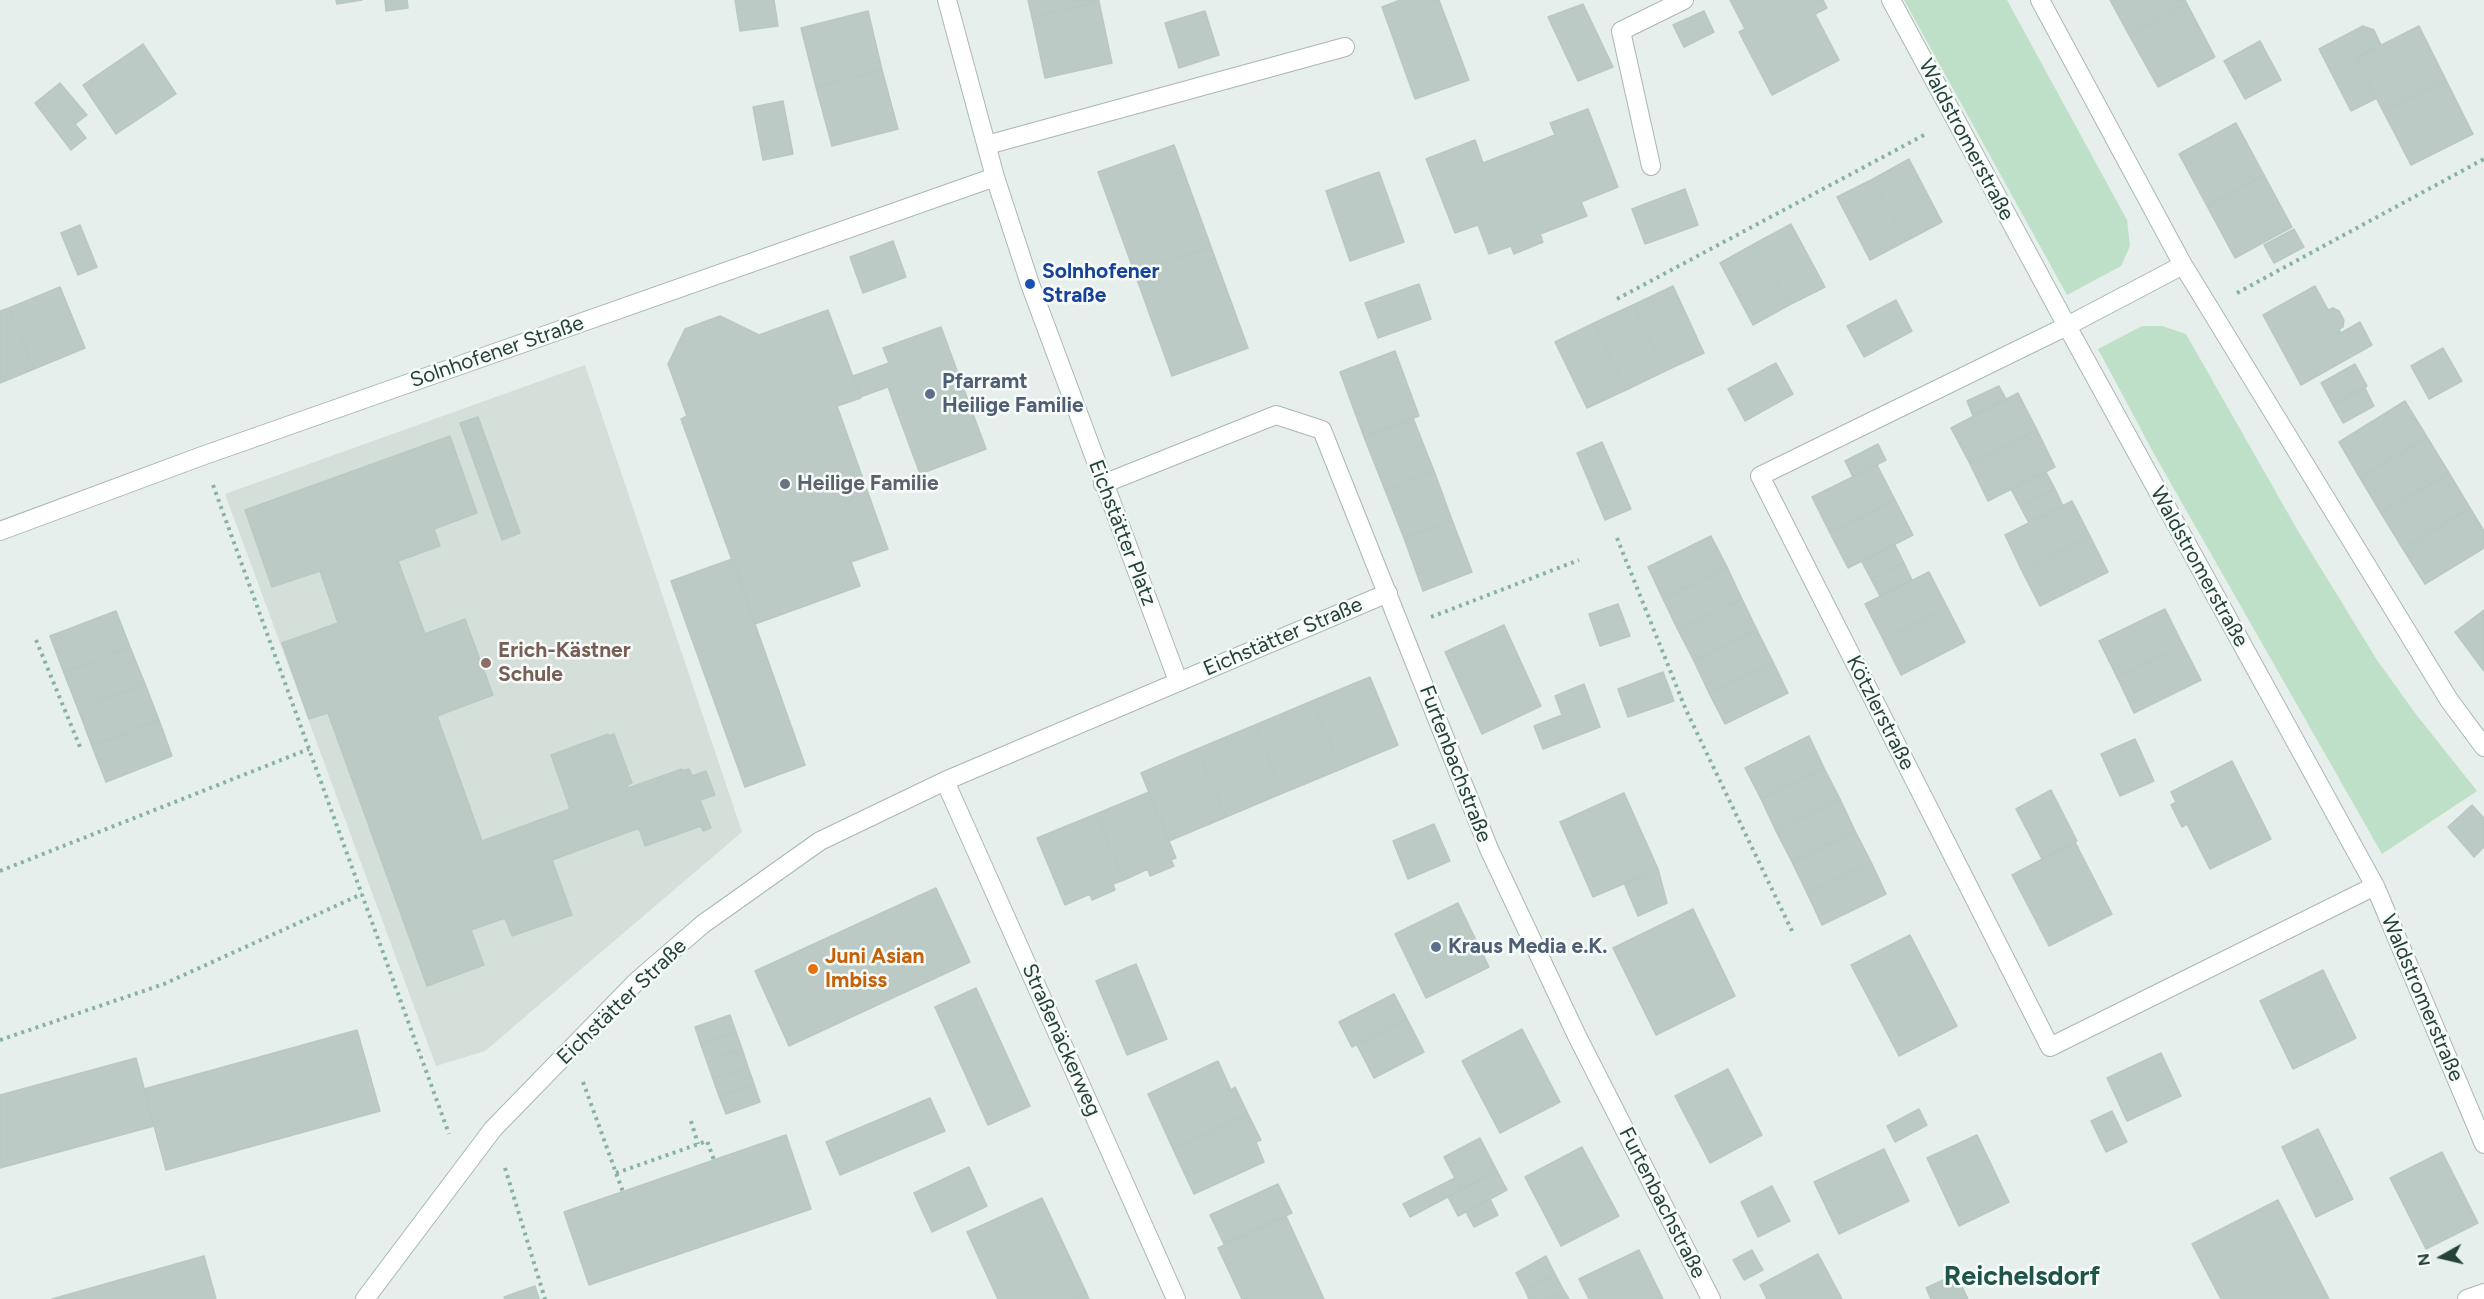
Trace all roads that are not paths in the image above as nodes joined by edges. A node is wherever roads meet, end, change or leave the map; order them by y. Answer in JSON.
{"nodes":[{"id":1,"x":946,"y":0,"type":"edge"},
{"id":2,"x":1684,"y":0,"type":"edge"},
{"id":3,"x":1891,"y":0,"type":"edge"},
{"id":4,"x":2040,"y":0,"type":"edge"},
{"id":5,"x":1345,"y":47,"type":"dead end"},
{"id":6,"x":987,"y":145,"type":"junction"},
{"id":7,"x":1651,"y":166,"type":"dead end"},
{"id":8,"x":995,"y":177,"type":"junction"},
{"id":9,"x":2183,"y":265,"type":"junction"},
{"id":10,"x":2067,"y":326,"type":"junction"},
{"id":11,"x":1103,"y":484,"type":"junction"},
{"id":12,"x":0,"y":531,"type":"edge"},
{"id":13,"x":1388,"y":593,"type":"junction"},
{"id":14,"x":1178,"y":681,"type":"junction"},
{"id":15,"x":2484,"y":747,"type":"edge"},
{"id":16,"x":945,"y":781,"type":"junction"},
{"id":17,"x":2375,"y":886,"type":"junction"},
{"id":18,"x":2484,"y":1144,"type":"edge"},
{"id":19,"x":2484,"y":1293,"type":"edge"},
{"id":20,"x":365,"y":1299,"type":"edge"},
{"id":21,"x":1176,"y":1299,"type":"edge"},
{"id":22,"x":1711,"y":1299,"type":"edge"},
{"id":23,"x":2467,"y":1299,"type":"edge"}],
"edges":[{"from":1,"to":6,"type":"street","name":"Eichstätter Platz"},
{"from":2,"to":7,"type":"street"},
{"from":3,"to":10,"type":"street","name":"Waldstromerstraße"},
{"from":4,"to":9,"type":"street"},
{"from":5,"to":6,"type":"street"},
{"from":6,"to":8,"type":"street","name":"Eichstätter Platz"},
{"from":8,"to":11,"type":"street","name":"Eichstätter Platz"},
{"from":8,"to":12,"type":"street","name":"Solnhofener Straße"},
{"from":9,"to":10,"type":"street","name":"Kötzlerstraße"},
{"from":9,"to":15,"type":"street"},
{"from":10,"to":17,"type":"street","name":"Waldstromerstraße"},
{"from":10,"to":17,"type":"street","name":"Kötzlerstraße"},
{"from":11,"to":13,"type":"street","name":"Furtenbachstraße"},
{"from":11,"to":14,"type":"street","name":"Eichstätter Platz"},
{"from":13,"to":14,"type":"street","name":"Eichstätter Straße"},
{"from":13,"to":22,"type":"street","name":"Furtenbachstraße"},
{"from":14,"to":16,"type":"street"},
{"from":16,"to":20,"type":"street","name":"Eichstätter Straße"},
{"from":16,"to":21,"type":"street","name":"Straßenäckerweg"},
{"from":17,"to":18,"type":"street","name":"Waldstromerstraße"},
{"from":19,"to":23,"type":"street"}]}
